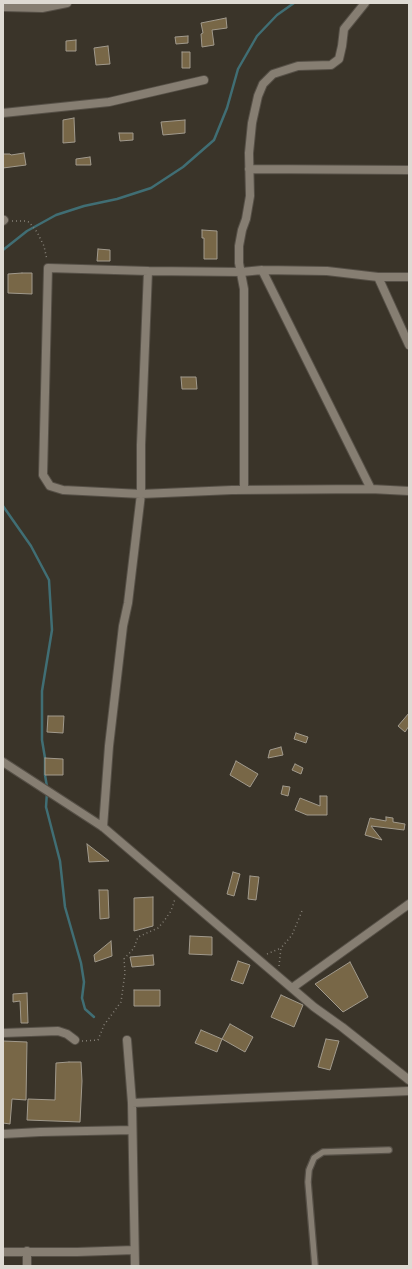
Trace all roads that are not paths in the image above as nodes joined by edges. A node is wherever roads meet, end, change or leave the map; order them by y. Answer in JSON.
{"nodes":[{"id":1,"x":67,"y":3,"type":"edge"},
{"id":2,"x":365,"y":3,"type":"edge"},
{"id":3,"x":3,"y":7,"type":"edge"},
{"id":4,"x":204,"y":80,"type":"dead end"},
{"id":5,"x":3,"y":113,"type":"edge"},
{"id":6,"x":249,"y":169,"type":"junction"},
{"id":7,"x":409,"y":170,"type":"edge"},
{"id":8,"x":262,"y":270,"type":"junction"},
{"id":9,"x":148,"y":271,"type":"junction"},
{"id":10,"x":242,"y":272,"type":"junction"},
{"id":11,"x":378,"y":277,"type":"junction"},
{"id":12,"x":409,"y":277,"type":"edge"},
{"id":13,"x":409,"y":345,"type":"edge"},
{"id":14,"x":371,"y":489,"type":"junction"},
{"id":15,"x":244,"y":490,"type":"junction"},
{"id":16,"x":409,"y":491,"type":"edge"},
{"id":17,"x":141,"y":494,"type":"junction"},
{"id":18,"x":3,"y":762,"type":"edge"},
{"id":19,"x":103,"y":827,"type":"junction"},
{"id":20,"x":409,"y":904,"type":"edge"},
{"id":21,"x":292,"y":988,"type":"junction"},
{"id":22,"x":3,"y":1032,"type":"edge"},
{"id":23,"x":75,"y":1040,"type":"road end"},
{"id":24,"x":127,"y":1040,"type":"dead end"},
{"id":25,"x":409,"y":1080,"type":"edge"},
{"id":26,"x":409,"y":1091,"type":"edge"},
{"id":27,"x":132,"y":1103,"type":"junction"},
{"id":28,"x":132,"y":1130,"type":"junction"},
{"id":29,"x":3,"y":1134,"type":"edge"},
{"id":30,"x":389,"y":1150,"type":"dead end"},
{"id":31,"x":134,"y":1250,"type":"junction"},
{"id":32,"x":27,"y":1251,"type":"junction"},
{"id":33,"x":3,"y":1252,"type":"edge"},
{"id":34,"x":27,"y":1266,"type":"edge"},
{"id":35,"x":135,"y":1266,"type":"edge"},
{"id":36,"x":315,"y":1266,"type":"edge"}],
"edges":[{"from":1,"to":3,"type":"street"},
{"from":2,"to":6,"type":"street"},
{"from":4,"to":5,"type":"street"},
{"from":6,"to":7,"type":"street"},
{"from":6,"to":10,"type":"street"},
{"from":8,"to":10,"type":"street"},
{"from":8,"to":11,"type":"street"},
{"from":8,"to":14,"type":"street"},
{"from":9,"to":10,"type":"street"},
{"from":9,"to":17,"type":"street"},
{"from":9,"to":17,"type":"street"},
{"from":10,"to":15,"type":"street"},
{"from":11,"to":12,"type":"street"},
{"from":11,"to":13,"type":"street"},
{"from":14,"to":15,"type":"street"},
{"from":14,"to":16,"type":"street"},
{"from":15,"to":17,"type":"street"},
{"from":17,"to":19,"type":"street"},
{"from":18,"to":19,"type":"street"},
{"from":19,"to":21,"type":"street"},
{"from":20,"to":21,"type":"street"},
{"from":21,"to":25,"type":"street"},
{"from":22,"to":23,"type":"street"},
{"from":24,"to":27,"type":"street"},
{"from":26,"to":27,"type":"street"},
{"from":27,"to":28,"type":"street"},
{"from":28,"to":29,"type":"street"},
{"from":28,"to":31,"type":"street"},
{"from":30,"to":36,"type":"lane"},
{"from":31,"to":32,"type":"street"},
{"from":31,"to":35,"type":"street"},
{"from":32,"to":33,"type":"street"},
{"from":32,"to":34,"type":"street"}]}
